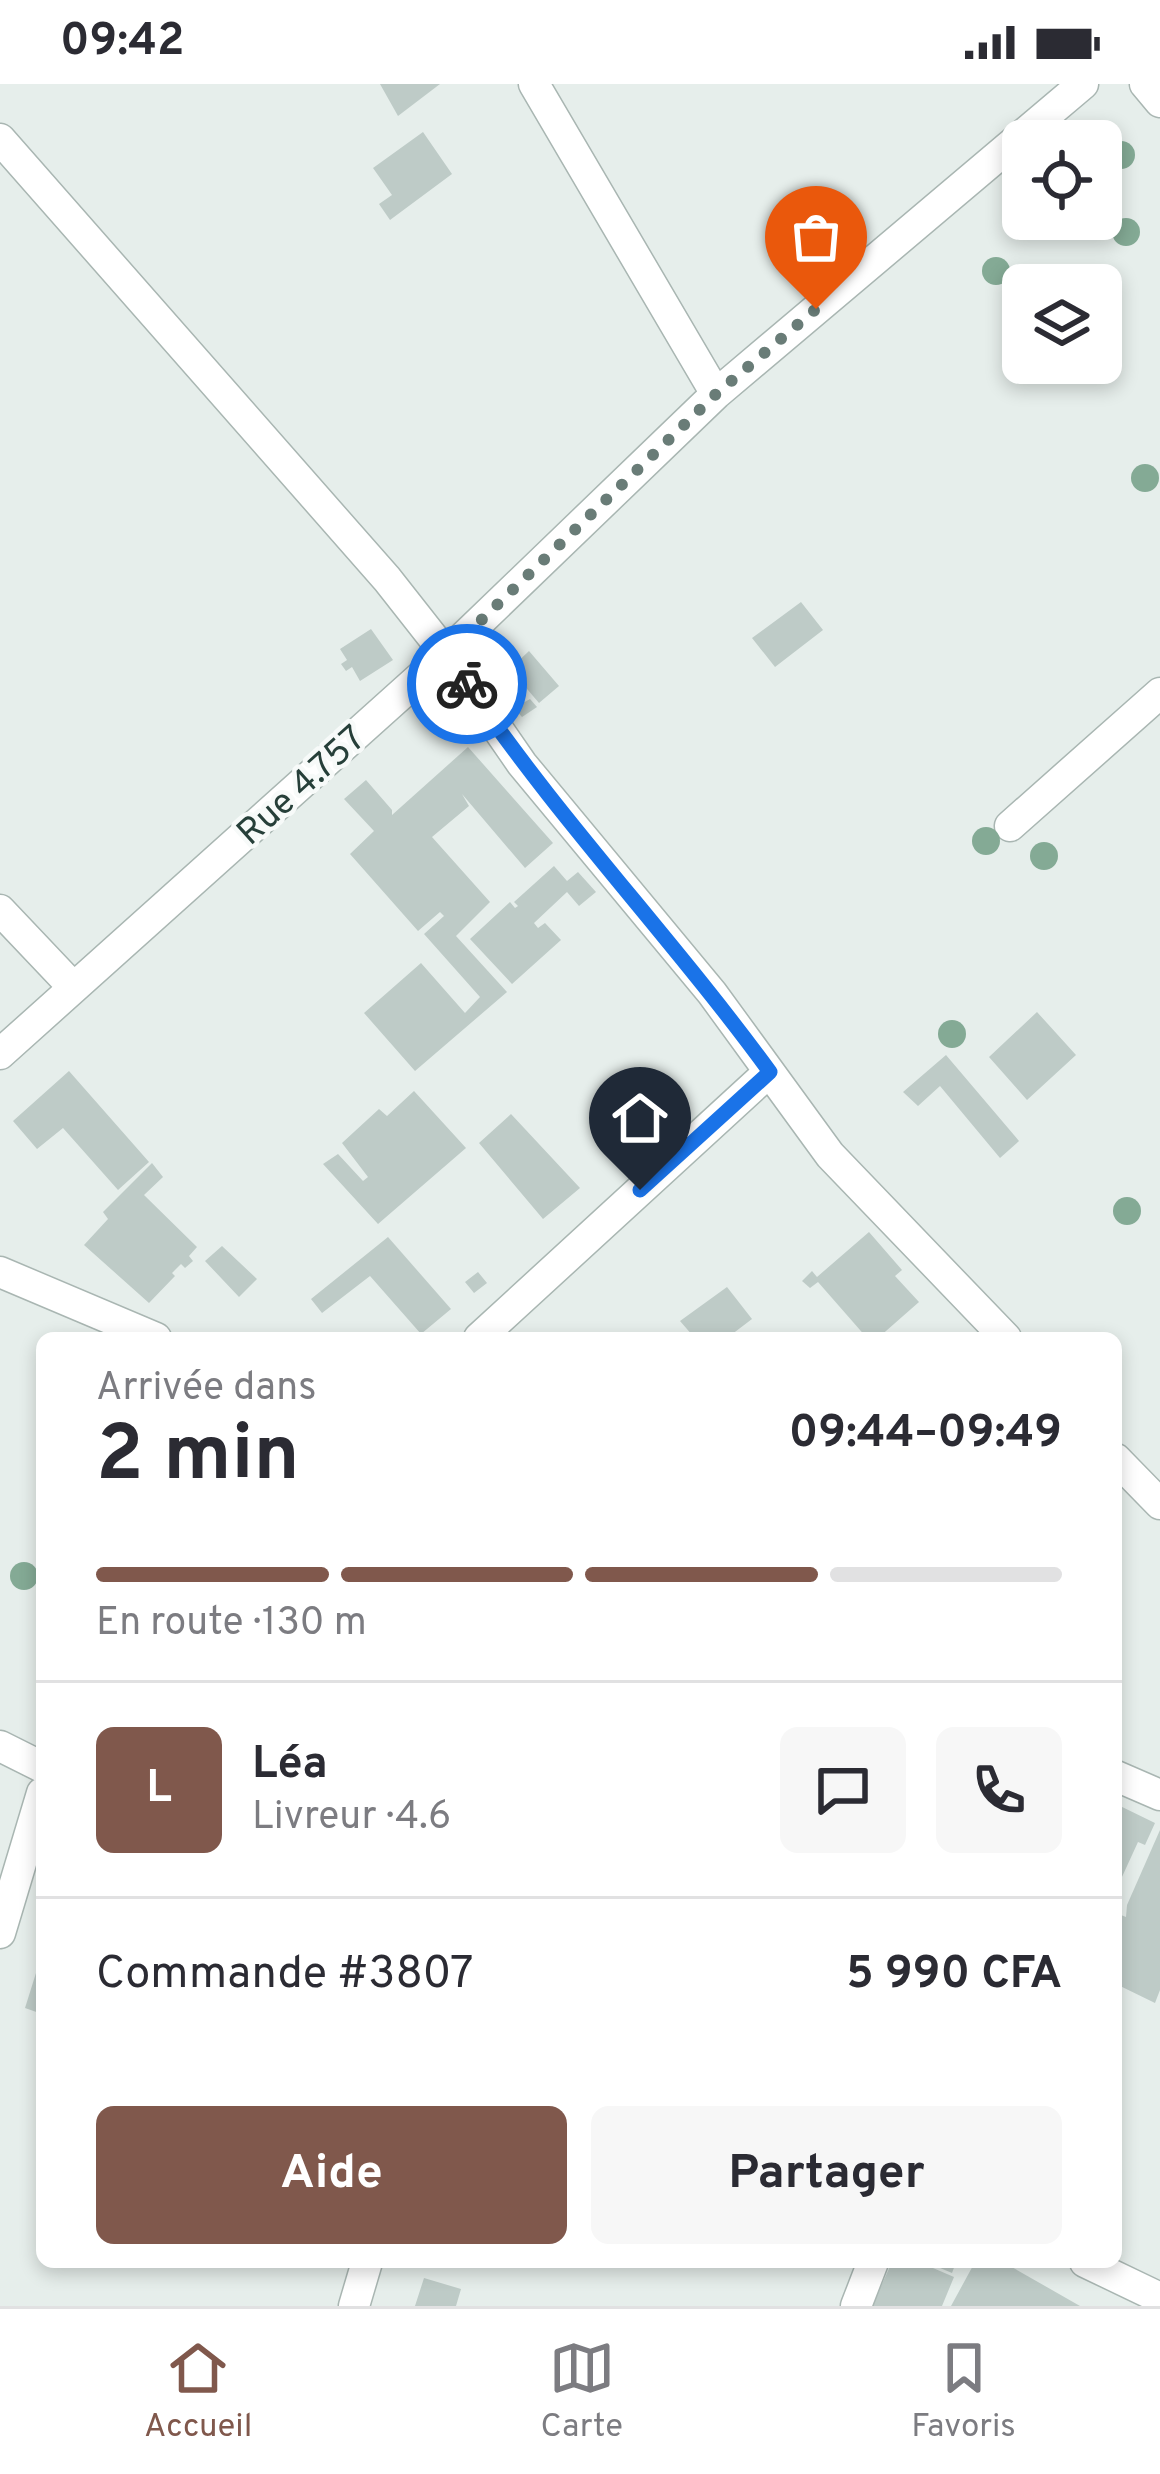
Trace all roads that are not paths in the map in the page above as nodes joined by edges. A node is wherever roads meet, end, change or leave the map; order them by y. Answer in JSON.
{"nodes":[{"id":1,"x":534,"y":84,"type":"edge"},
{"id":2,"x":1083,"y":84,"type":"edge"},
{"id":3,"x":1145,"y":84,"type":"edge"},
{"id":4,"x":1160,"y":102,"type":"edge"},
{"id":5,"x":0,"y":139,"type":"edge"},
{"id":6,"x":716,"y":394,"type":"junction"},
{"id":7,"x":446,"y":654,"type":"junction"},
{"id":8,"x":1160,"y":693,"type":"edge"},
{"id":9,"x":1010,"y":826,"type":"dead end"},
{"id":10,"x":0,"y":910,"type":"edge"},
{"id":11,"x":73,"y":987,"type":"junction"},
{"id":12,"x":0,"y":1054,"type":"edge"},
{"id":13,"x":770,"y":1072,"type":"junction"},
{"id":14,"x":0,"y":1271,"type":"edge"},
{"id":15,"x":142,"y":1332,"type":"edge"},
{"id":16,"x":486,"y":1332,"type":"edge"},
{"id":17,"x":1000,"y":1332,"type":"edge"},
{"id":18,"x":1122,"y":1465,"type":"edge"},
{"id":19,"x":1160,"y":1504,"type":"edge"},
{"id":20,"x":0,"y":1746,"type":"edge"},
{"id":21,"x":36,"y":1764,"type":"edge"},
{"id":22,"x":1122,"y":1779,"type":"edge"},
{"id":23,"x":1160,"y":1795,"type":"edge"},
{"id":24,"x":36,"y":1812,"type":"edge"},
{"id":25,"x":0,"y":1933,"type":"edge"},
{"id":26,"x":365,"y":2268,"type":"edge"},
{"id":27,"x":871,"y":2268,"type":"edge"},
{"id":28,"x":1097,"y":2268,"type":"edge"},
{"id":29,"x":1160,"y":2298,"type":"edge"},
{"id":30,"x":354,"y":2306,"type":"edge"},
{"id":31,"x":856,"y":2306,"type":"edge"}],
"edges":[{"from":1,"to":6,"type":"street"},
{"from":2,"to":6,"type":"street","name":"Rue 4.757"},
{"from":3,"to":4,"type":"street"},
{"from":5,"to":7,"type":"street"},
{"from":6,"to":7,"type":"street","name":"Rue 4.757"},
{"from":7,"to":11,"type":"street","name":"Rue 4.757"},
{"from":7,"to":13,"type":"street"},
{"from":8,"to":9,"type":"street"},
{"from":10,"to":11,"type":"street"},
{"from":11,"to":12,"type":"street","name":"Rue 4.757"},
{"from":13,"to":16,"type":"street"},
{"from":13,"to":17,"type":"street"},
{"from":14,"to":15,"type":"street"},
{"from":18,"to":19,"type":"street"},
{"from":20,"to":21,"type":"street"},
{"from":22,"to":23,"type":"street"},
{"from":24,"to":25,"type":"street"},
{"from":26,"to":30,"type":"street"},
{"from":27,"to":31,"type":"street"},
{"from":28,"to":29,"type":"street"}]}
